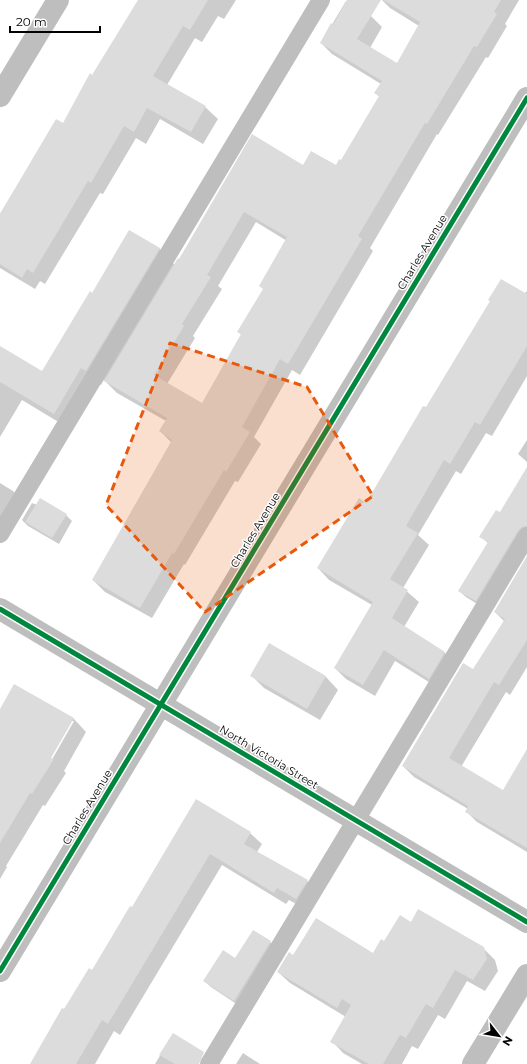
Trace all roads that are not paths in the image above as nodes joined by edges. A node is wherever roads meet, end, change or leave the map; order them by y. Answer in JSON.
{"nodes":[{"id":1,"x":58,"y":0,"type":"edge"},
{"id":2,"x":322,"y":0,"type":"edge"},
{"id":3,"x":0,"y":96,"type":"edge"},
{"id":4,"x":527,"y":98,"type":"edge"},
{"id":5,"x":0,"y":534,"type":"edge"},
{"id":6,"x":527,"y":536,"type":"edge"},
{"id":7,"x":0,"y":609,"type":"edge"},
{"id":8,"x":161,"y":704,"type":"junction"},
{"id":9,"x":355,"y":821,"type":"junction"},
{"id":10,"x":527,"y":922,"type":"edge"},
{"id":11,"x":0,"y":971,"type":"edge"},
{"id":12,"x":527,"y":974,"type":"edge"},
{"id":13,"x":209,"y":1064,"type":"edge"},
{"id":14,"x":473,"y":1064,"type":"edge"}],
"edges":[{"from":1,"to":3,"type":"street"},
{"from":2,"to":5,"type":"lane"},
{"from":4,"to":8,"type":"street","name":"Charles Avenue"},
{"from":6,"to":9,"type":"lane"},
{"from":7,"to":8,"type":"street","name":"North Victoria Street"},
{"from":8,"to":9,"type":"street","name":"North Victoria Street"},
{"from":8,"to":11,"type":"street","name":"Charles Avenue"},
{"from":9,"to":10,"type":"street","name":"North Victoria Street"},
{"from":9,"to":13,"type":"lane"},
{"from":12,"to":14,"type":"street"}]}
